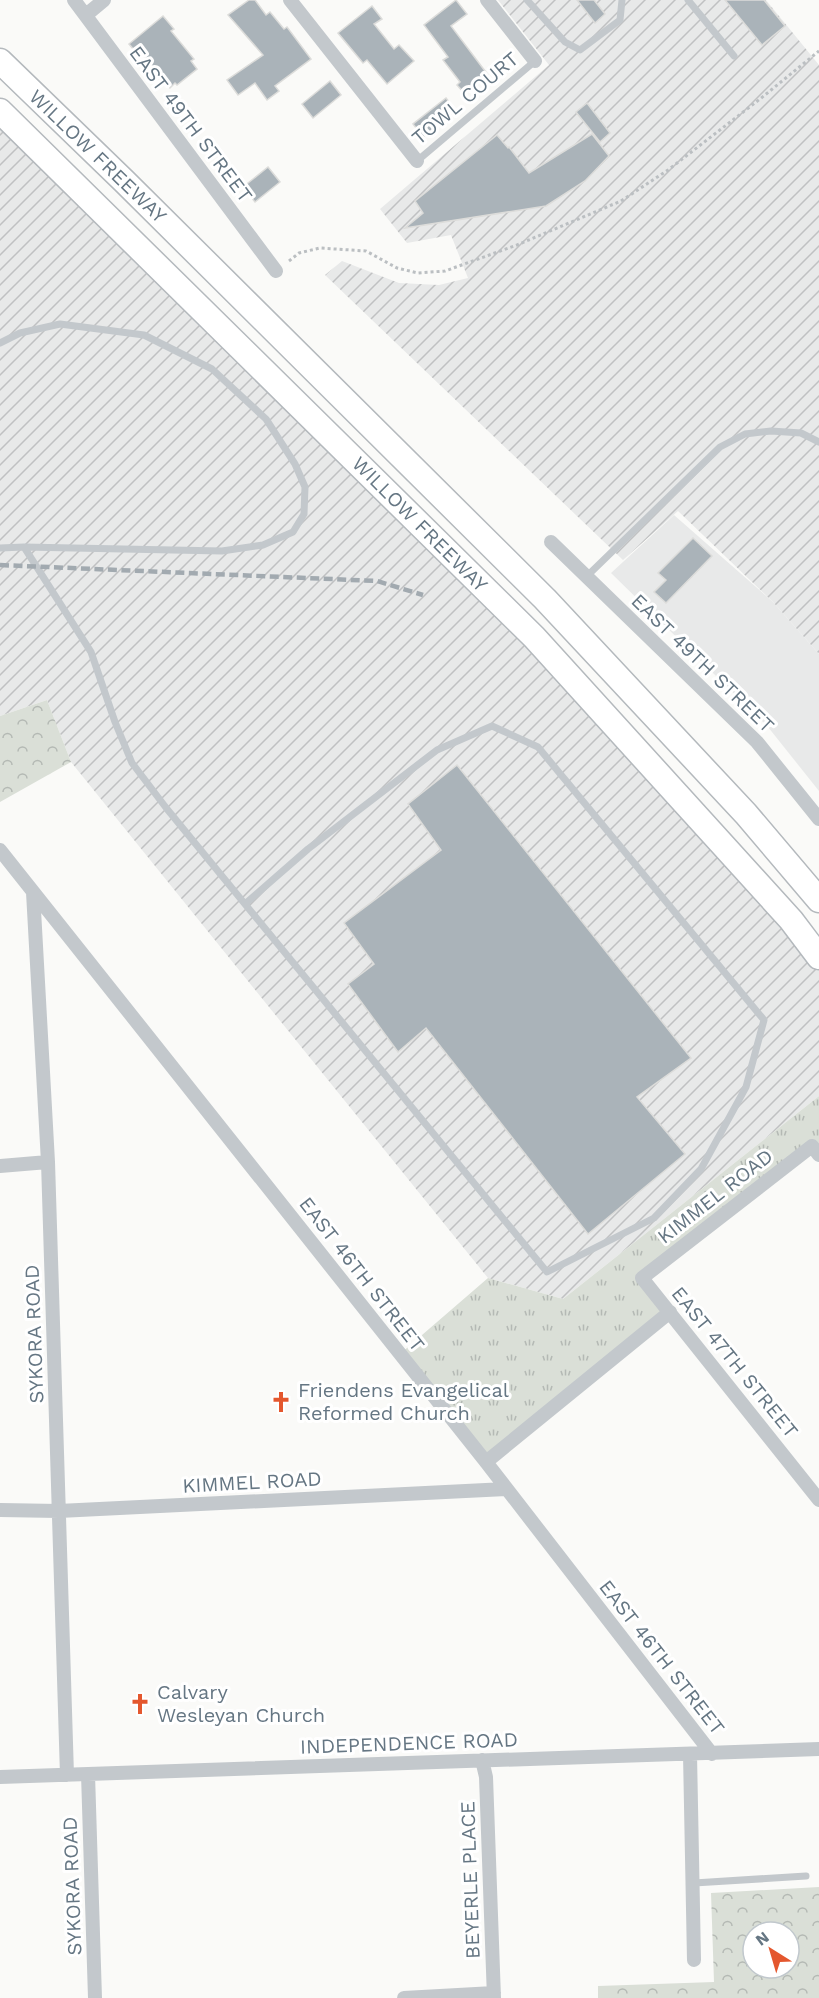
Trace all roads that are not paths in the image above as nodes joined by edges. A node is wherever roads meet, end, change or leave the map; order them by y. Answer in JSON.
{"nodes":[{"id":1,"x":74,"y":0,"type":"edge"},
{"id":2,"x":104,"y":0,"type":"edge"},
{"id":3,"x":290,"y":0,"type":"edge"},
{"id":4,"x":527,"y":0,"type":"edge"},
{"id":5,"x":622,"y":0,"type":"edge"},
{"id":6,"x":688,"y":0,"type":"edge"},
{"id":7,"x":492,"y":2,"type":"edge"},
{"id":8,"x":86,"y":15,"type":"junction"},
{"id":9,"x":734,"y":56,"type":"dead end"},
{"id":10,"x":0,"y":61,"type":"edge"},
{"id":11,"x":535,"y":61,"type":"joint"},
{"id":12,"x":0,"y":111,"type":"edge"},
{"id":13,"x":417,"y":161,"type":"joint"},
{"id":14,"x":276,"y":271,"type":"dead end"},
{"id":15,"x":0,"y":342,"type":"edge"},
{"id":16,"x":819,"y":442,"type":"edge"},
{"id":17,"x":550,"y":542,"type":"dead end"},
{"id":18,"x":24,"y":547,"type":"junction"},
{"id":19,"x":0,"y":548,"type":"edge"},
{"id":20,"x":586,"y":577,"type":"junction"},
{"id":21,"x":819,"y":819,"type":"edge"},
{"id":22,"x":0,"y":850,"type":"edge"},
{"id":23,"x":33,"y":892,"type":"junction"},
{"id":24,"x":819,"y":900,"type":"edge"},
{"id":25,"x":245,"y":904,"type":"junction"},
{"id":26,"x":819,"y":957,"type":"edge"},
{"id":27,"x":815,"y":1150,"type":"edge"},
{"id":28,"x":48,"y":1162,"type":"junction"},
{"id":29,"x":0,"y":1166,"type":"edge"},
{"id":30,"x":642,"y":1278,"type":"joint"},
{"id":31,"x":670,"y":1312,"type":"junction"},
{"id":32,"x":486,"y":1462,"type":"junction"},
{"id":33,"x":506,"y":1489,"type":"junction"},
{"id":34,"x":819,"y":1500,"type":"edge"},
{"id":35,"x":0,"y":1510,"type":"edge"},
{"id":36,"x":59,"y":1510,"type":"junction"},
{"id":37,"x":819,"y":1749,"type":"edge"},
{"id":38,"x":690,"y":1754,"type":"junction"},
{"id":39,"x":712,"y":1754,"type":"junction"},
{"id":40,"x":482,"y":1760,"type":"junction"},
{"id":41,"x":88,"y":1774,"type":"junction"},
{"id":42,"x":67,"y":1775,"type":"junction"},
{"id":43,"x":0,"y":1777,"type":"edge"},
{"id":44,"x":806,"y":1876,"type":"dead end"},
{"id":45,"x":693,"y":1884,"type":"junction"},
{"id":46,"x":694,"y":1960,"type":"dead end"},
{"id":47,"x":494,"y":1995,"type":"edge"},
{"id":48,"x":95,"y":1998,"type":"edge"},
{"id":49,"x":404,"y":1998,"type":"edge"}],
"edges":[{"from":1,"to":8,"type":"street","name":"EAST 49TH STREET"},
{"from":2,"to":8,"type":"street"},
{"from":3,"to":13,"type":"street"},
{"from":4,"to":5,"type":"lane"},
{"from":6,"to":9,"type":"lane"},
{"from":7,"to":11,"type":"street"},
{"from":8,"to":14,"type":"street","name":"EAST 49TH STREET"},
{"from":10,"to":24,"type":"highway","name":"WILLOW FREEWAY"},
{"from":11,"to":13,"type":"lane","name":"TOWL COURT"},
{"from":12,"to":26,"type":"highway","name":"WILLOW FREEWAY"},
{"from":15,"to":18,"type":"lane"},
{"from":16,"to":20,"type":"lane"},
{"from":17,"to":20,"type":"street","name":"EAST 49TH STREET"},
{"from":18,"to":19,"type":"lane"},
{"from":18,"to":25,"type":"lane"},
{"from":20,"to":21,"type":"street","name":"EAST 49TH STREET"},
{"from":22,"to":23,"type":"street","name":"EAST 46TH STREET"},
{"from":23,"to":28,"type":"street","name":"SYKORA ROAD"},
{"from":23,"to":32,"type":"street","name":"EAST 46TH STREET"},
{"from":25,"to":25,"type":"lane"},
{"from":27,"to":30,"type":"street","name":"KIMMEL ROAD"},
{"from":28,"to":29,"type":"street"},
{"from":28,"to":36,"type":"street","name":"SYKORA ROAD"},
{"from":30,"to":31,"type":"street","name":"EAST 47TH STREET"},
{"from":31,"to":32,"type":"street"},
{"from":31,"to":34,"type":"street","name":"EAST 47TH STREET"},
{"from":32,"to":33,"type":"street","name":"EAST 46TH STREET"},
{"from":33,"to":36,"type":"street","name":"KIMMEL ROAD"},
{"from":33,"to":39,"type":"street","name":"EAST 46TH STREET"},
{"from":35,"to":36,"type":"street","name":"KIMMEL ROAD"},
{"from":36,"to":42,"type":"street","name":"SYKORA ROAD"},
{"from":37,"to":39,"type":"street","name":"INDEPENDENCE ROAD"},
{"from":38,"to":39,"type":"street","name":"INDEPENDENCE ROAD"},
{"from":38,"to":40,"type":"street","name":"INDEPENDENCE ROAD"},
{"from":38,"to":45,"type":"street"},
{"from":40,"to":41,"type":"street","name":"INDEPENDENCE ROAD"},
{"from":40,"to":47,"type":"street","name":"BEYERLE PLACE"},
{"from":41,"to":42,"type":"street","name":"INDEPENDENCE ROAD"},
{"from":41,"to":48,"type":"street","name":"SYKORA ROAD"},
{"from":42,"to":43,"type":"street","name":"INDEPENDENCE ROAD"},
{"from":44,"to":45,"type":"lane"},
{"from":45,"to":46,"type":"street"},
{"from":47,"to":49,"type":"street"}]}
